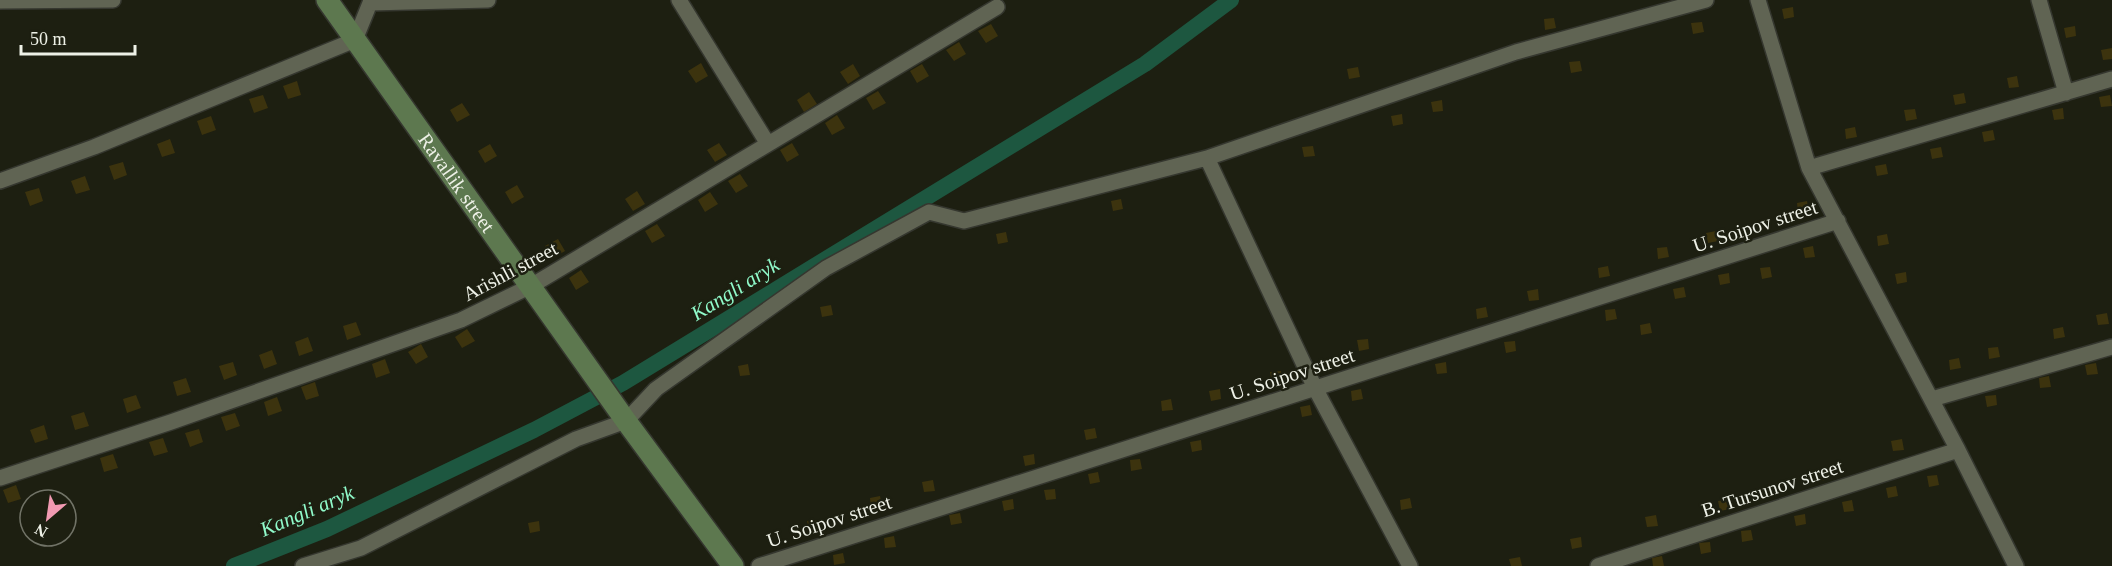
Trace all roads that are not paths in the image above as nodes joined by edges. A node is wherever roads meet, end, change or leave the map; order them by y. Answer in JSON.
{"nodes":[{"id":1,"x":113,"y":0,"type":"edge"},
{"id":2,"x":327,"y":0,"type":"edge"},
{"id":3,"x":488,"y":0,"type":"edge"},
{"id":4,"x":679,"y":0,"type":"edge"},
{"id":5,"x":1706,"y":0,"type":"edge"},
{"id":6,"x":1758,"y":0,"type":"edge"},
{"id":7,"x":2039,"y":0,"type":"edge"},
{"id":8,"x":0,"y":1,"type":"edge"},
{"id":9,"x":997,"y":7,"type":"dead end"},
{"id":10,"x":355,"y":40,"type":"junction"},
{"id":11,"x":2112,"y":79,"type":"edge"},
{"id":12,"x":2066,"y":93,"type":"junction"},
{"id":13,"x":768,"y":144,"type":"junction"},
{"id":14,"x":1207,"y":158,"type":"junction"},
{"id":15,"x":1809,"y":168,"type":"junction"},
{"id":16,"x":0,"y":181,"type":"edge"},
{"id":17,"x":1838,"y":221,"type":"junction"},
{"id":18,"x":531,"y":286,"type":"junction"},
{"id":19,"x":2112,"y":347,"type":"edge"},
{"id":20,"x":1315,"y":388,"type":"junction"},
{"id":21,"x":1932,"y":399,"type":"junction"},
{"id":22,"x":623,"y":417,"type":"junction"},
{"id":23,"x":1958,"y":450,"type":"junction"},
{"id":24,"x":0,"y":478,"type":"edge"},
{"id":25,"x":303,"y":566,"type":"edge"},
{"id":26,"x":733,"y":566,"type":"edge"},
{"id":27,"x":759,"y":566,"type":"edge"},
{"id":28,"x":1410,"y":566,"type":"edge"},
{"id":29,"x":1598,"y":566,"type":"edge"},
{"id":30,"x":2016,"y":566,"type":"edge"}],
"edges":[{"from":1,"to":8,"type":"street"},
{"from":2,"to":10,"type":"street","name":"Ravallik street"},
{"from":3,"to":10,"type":"street"},
{"from":4,"to":13,"type":"street"},
{"from":5,"to":14,"type":"street"},
{"from":6,"to":15,"type":"street"},
{"from":7,"to":12,"type":"street"},
{"from":9,"to":13,"type":"street","name":"Arishli street"},
{"from":10,"to":16,"type":"street"},
{"from":10,"to":18,"type":"street","name":"Ravallik street"},
{"from":11,"to":12,"type":"street","name":"U. Soipov street"},
{"from":12,"to":15,"type":"street","name":"U. Soipov street"},
{"from":13,"to":18,"type":"street","name":"Arishli street"},
{"from":14,"to":20,"type":"street"},
{"from":14,"to":22,"type":"street"},
{"from":15,"to":17,"type":"street"},
{"from":17,"to":20,"type":"street","name":"U. Soipov street"},
{"from":17,"to":21,"type":"street"},
{"from":18,"to":22,"type":"street","name":"Ravallik street"},
{"from":18,"to":24,"type":"street","name":"Arishli street"},
{"from":19,"to":21,"type":"street"},
{"from":20,"to":27,"type":"street","name":"U. Soipov street"},
{"from":20,"to":28,"type":"street"},
{"from":21,"to":23,"type":"street"},
{"from":22,"to":25,"type":"street"},
{"from":22,"to":26,"type":"street","name":"Ravallik street"},
{"from":23,"to":29,"type":"street","name":"B. Tursunov street"},
{"from":23,"to":30,"type":"street"}]}
